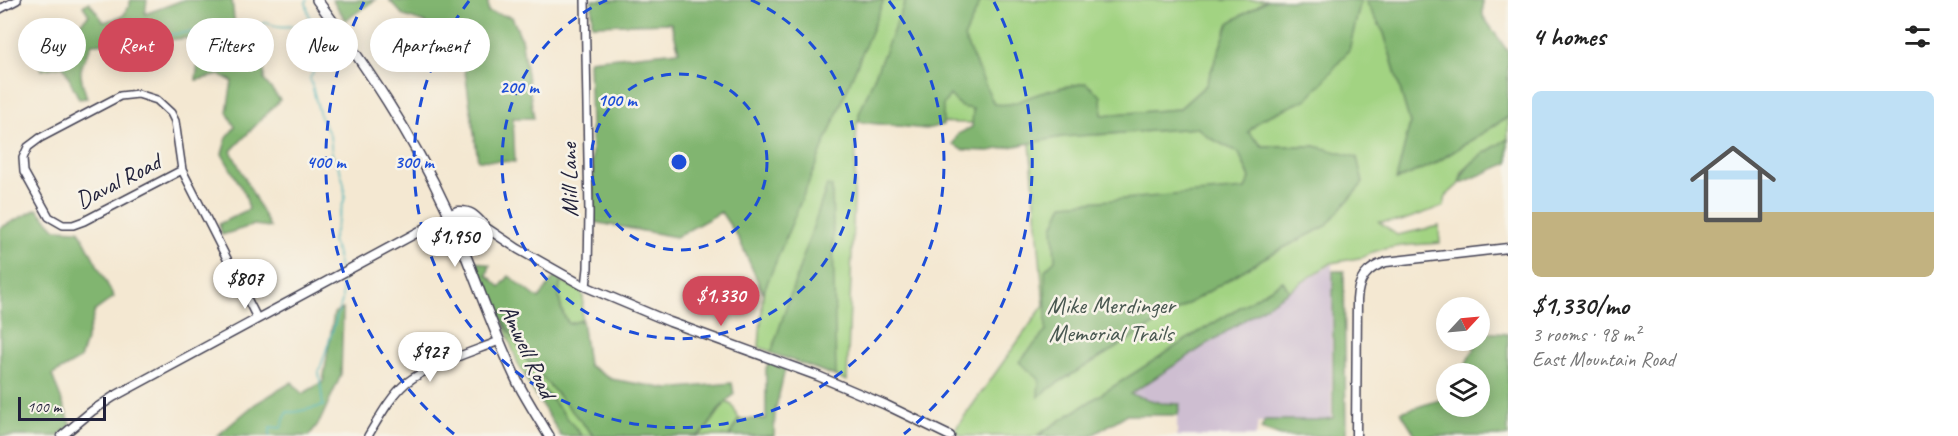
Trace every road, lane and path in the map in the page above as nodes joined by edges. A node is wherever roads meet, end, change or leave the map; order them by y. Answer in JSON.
{"nodes":[{"id":1,"x":17,"y":0,"type":"edge"},
{"id":2,"x":317,"y":0,"type":"edge"},
{"id":3,"x":585,"y":0,"type":"edge"},
{"id":4,"x":0,"y":9,"type":"edge"},
{"id":5,"x":182,"y":170,"type":"junction"},
{"id":6,"x":449,"y":216,"type":"junction"},
{"id":7,"x":481,"y":225,"type":"junction"},
{"id":8,"x":461,"y":245,"type":"junction"},
{"id":9,"x":1508,"y":248,"type":"edge"},
{"id":10,"x":586,"y":287,"type":"junction"},
{"id":11,"x":257,"y":318,"type":"junction"},
{"id":12,"x":500,"y":341,"type":"junction"},
{"id":13,"x":62,"y":436,"type":"edge"},
{"id":14,"x":368,"y":436,"type":"edge"},
{"id":15,"x":549,"y":436,"type":"edge"},
{"id":16,"x":950,"y":436,"type":"edge"},
{"id":17,"x":1356,"y":436,"type":"edge"}],
"edges":[{"from":1,"to":4,"type":"street"},
{"from":2,"to":6,"type":"main road","name":"Amwell Road"},
{"from":3,"to":10,"type":"street","name":"Mill Lane"},
{"from":5,"to":5,"type":"street","name":"Daval Road"},
{"from":5,"to":11,"type":"street","name":"Daval Road"},
{"from":6,"to":7,"type":"street"},
{"from":6,"to":8,"type":"main road","name":"Amwell Road"},
{"from":6,"to":11,"type":"street"},
{"from":7,"to":8,"type":"street"},
{"from":7,"to":10,"type":"street"},
{"from":8,"to":12,"type":"main road","name":"Amwell Road"},
{"from":9,"to":17,"type":"street"},
{"from":10,"to":16,"type":"street"},
{"from":11,"to":13,"type":"street"},
{"from":12,"to":14,"type":"street"},
{"from":12,"to":15,"type":"main road","name":"Amwell Road"}]}
